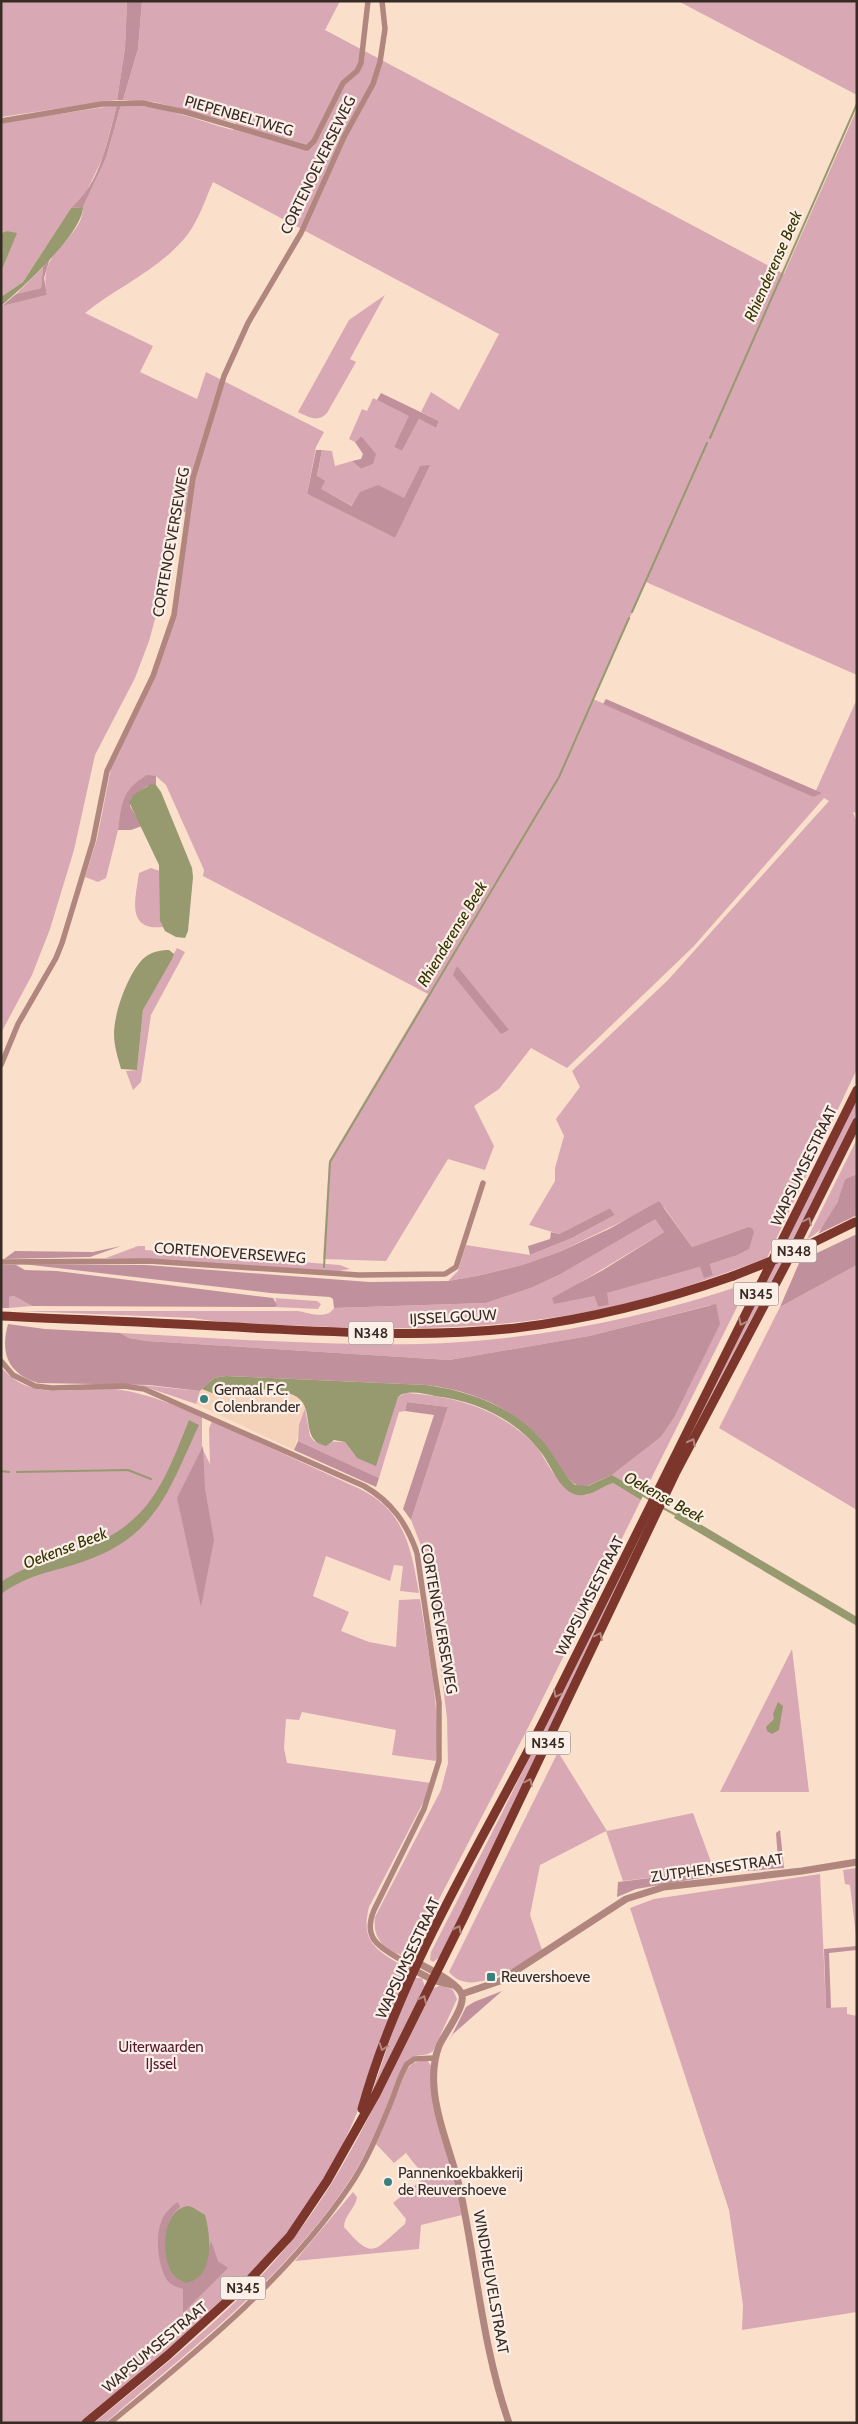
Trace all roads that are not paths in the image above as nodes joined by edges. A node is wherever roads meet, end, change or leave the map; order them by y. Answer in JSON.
{"nodes":[{"id":1,"x":368,"y":1,"type":"edge"},
{"id":2,"x":382,"y":1,"type":"edge"},
{"id":3,"x":1,"y":120,"type":"edge"},
{"id":4,"x":1,"y":1065,"type":"edge"},
{"id":5,"x":857,"y":1090,"type":"edge"},
{"id":6,"x":857,"y":1122,"type":"edge"},
{"id":7,"x":483,"y":1183,"type":"dead end"},
{"id":8,"x":856,"y":1222,"type":"edge"},
{"id":9,"x":1,"y":1262,"type":"edge"},
{"id":10,"x":2,"y":1316,"type":"edge"},
{"id":11,"x":1,"y":1361,"type":"edge"},
{"id":12,"x":658,"y":1500,"type":"junction"},
{"id":13,"x":653,"y":1511,"type":"junction"},
{"id":14,"x":857,"y":1862,"type":"edge"},
{"id":15,"x":416,"y":1966,"type":"junction"},
{"id":16,"x":434,"y":1976,"type":"junction"},
{"id":17,"x":462,"y":1994,"type":"junction"},
{"id":18,"x":435,"y":2058,"type":"junction"},
{"id":19,"x":360,"y":2119,"type":"junction"},
{"id":20,"x":86,"y":2423,"type":"edge"},
{"id":21,"x":110,"y":2423,"type":"edge"},
{"id":22,"x":509,"y":2423,"type":"edge"}],
"edges":[{"from":1,"to":3,"type":"street","name":"PIEPENBELTWEG"},
{"from":2,"to":4,"type":"street","name":"CORTENOEVERSEWEG"},
{"from":5,"to":12,"type":"main road","name":"WAPSUMSESTRAAT","number":"N345","one_way":true},
{"from":12,"to":6,"type":"main road","name":"WAPSUMSESTRAAT","number":"N345","one_way":true},
{"from":7,"to":9,"type":"street","name":"CORTENOEVERSEWEG"},
{"from":8,"to":10,"type":"main road","name":"IJSSELGOUW","number":"N348","bridge":true},
{"from":11,"to":15,"type":"street","name":"CORTENOEVERSEWEG"},
{"from":12,"to":13,"type":"main road","name":"WAPSUMSESTRAAT","number":"N345"},
{"from":13,"to":15,"type":"main road","name":"WAPSUMSESTRAAT","number":"N345","one_way":true},
{"from":16,"to":13,"type":"main road","name":"WAPSUMSESTRAAT","number":"N345","one_way":true},
{"from":14,"to":17,"type":"street","name":"ZUTPHENSESTRAAT"},
{"from":15,"to":16,"type":"street","name":"CORTENOEVERSEWEG"},
{"from":15,"to":19,"type":"main road","name":"WAPSUMSESTRAAT","number":"N345","one_way":true},
{"from":16,"to":17,"type":"street","name":"CORTENOEVERSEWEG"},
{"from":19,"to":16,"type":"main road","name":"WAPSUMSESTRAAT","number":"N345","one_way":true},
{"from":17,"to":18,"type":"street"},
{"from":18,"to":21,"type":"street"},
{"from":18,"to":22,"type":"street","name":"WINDHEUVELSTRAAT"},
{"from":19,"to":20,"type":"main road","name":"WAPSUMSESTRAAT","number":"N345"}]}
